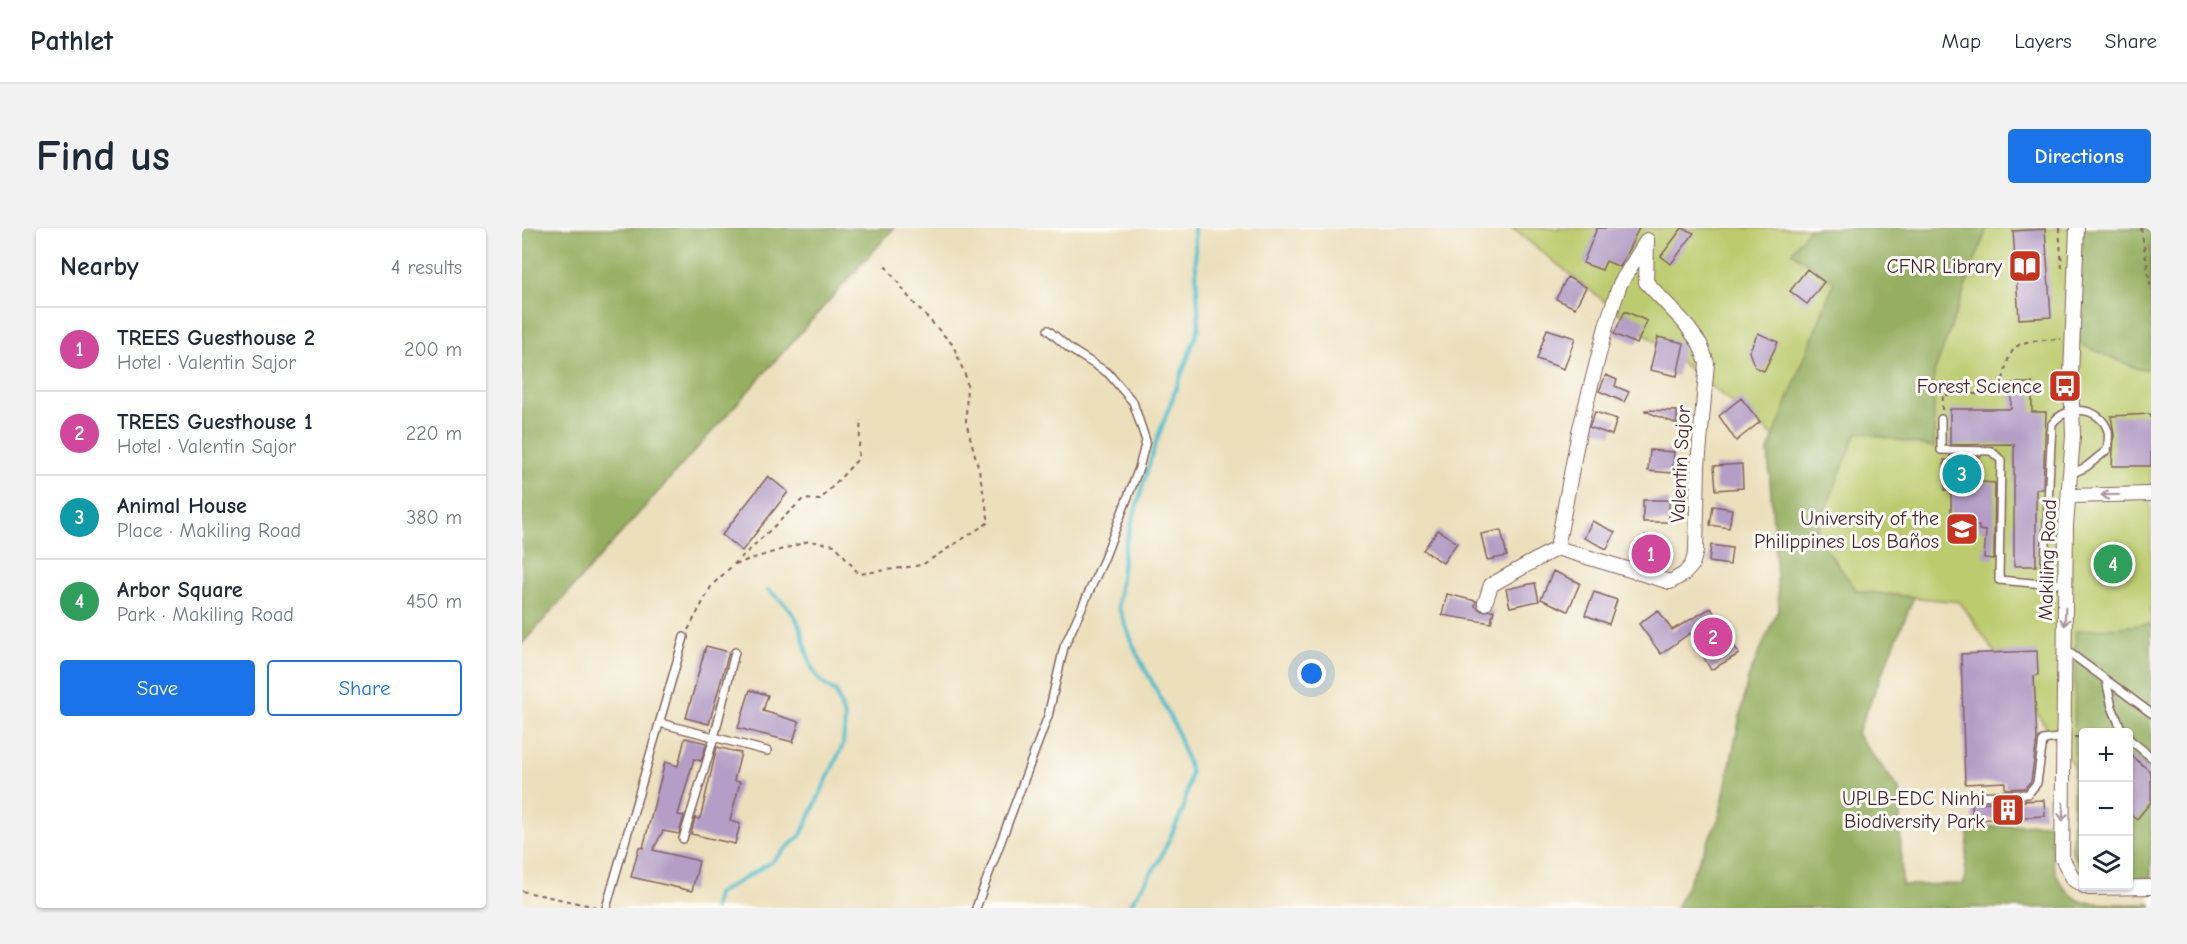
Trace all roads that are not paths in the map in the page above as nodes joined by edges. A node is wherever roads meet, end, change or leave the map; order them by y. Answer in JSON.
{"nodes":[{"id":1,"x":2077,"y":228,"type":"edge"},
{"id":2,"x":1650,"y":234,"type":"edge"},
{"id":3,"x":1048,"y":330,"type":"dead end"},
{"id":4,"x":2072,"y":410,"type":"junction"},
{"id":5,"x":1941,"y":419,"type":"road end"},
{"id":6,"x":2071,"y":474,"type":"junction"},
{"id":7,"x":2151,"y":494,"type":"edge"},
{"id":8,"x":2069,"y":496,"type":"junction"},
{"id":9,"x":1557,"y":548,"type":"junction"},
{"id":10,"x":2066,"y":583,"type":"junction"},
{"id":11,"x":2044,"y":584,"type":"junction"},
{"id":12,"x":1485,"y":603,"type":"dead end"},
{"id":13,"x":684,"y":637,"type":"road end"},
{"id":14,"x":2064,"y":648,"type":"junction"},
{"id":15,"x":735,"y":652,"type":"dead end"},
{"id":16,"x":2106,"y":680,"type":"junction"},
{"id":17,"x":2151,"y":713,"type":"edge"},
{"id":18,"x":660,"y":723,"type":"junction"},
{"id":19,"x":2121,"y":728,"type":"edge"},
{"id":20,"x":2065,"y":737,"type":"junction"},
{"id":21,"x":714,"y":738,"type":"junction"},
{"id":22,"x":2133,"y":742,"type":"edge"},
{"id":23,"x":767,"y":751,"type":"dead end"},
{"id":24,"x":2151,"y":757,"type":"edge"},
{"id":25,"x":1972,"y":796,"type":"dead end"},
{"id":26,"x":683,"y":839,"type":"dead end"},
{"id":27,"x":2079,"y":882,"type":"edge"},
{"id":28,"x":2133,"y":887,"type":"edge"},
{"id":29,"x":2151,"y":887,"type":"edge"},
{"id":30,"x":606,"y":908,"type":"edge"},
{"id":31,"x":976,"y":908,"type":"edge"}],
"edges":[{"from":1,"to":4,"type":"street","name":"Makiling Road"},
{"from":2,"to":9,"type":"street","name":"Valentin Sajor"},
{"from":2,"to":9,"type":"street","name":"Valentin Sajor"},
{"from":3,"to":31,"type":"lane"},
{"from":4,"to":6,"type":"street","name":"Makiling Road"},
{"from":4,"to":6,"type":"lane"},
{"from":4,"to":11,"type":"lane"},
{"from":5,"to":11,"type":"lane"},
{"from":6,"to":8,"type":"street","name":"Makiling Road"},
{"from":7,"to":8,"type":"street","one_way":true},
{"from":8,"to":10,"type":"street","name":"Makiling Road"},
{"from":9,"to":12,"type":"street"},
{"from":10,"to":11,"type":"lane"},
{"from":10,"to":14,"type":"street","name":"Makiling Road","one_way":true},
{"from":13,"to":18,"type":"lane"},
{"from":14,"to":16,"type":"lane"},
{"from":14,"to":20,"type":"street","name":"Makiling Road"},
{"from":15,"to":21,"type":"lane"},
{"from":16,"to":17,"type":"lane"},
{"from":16,"to":19,"type":"lane"},
{"from":18,"to":21,"type":"lane"},
{"from":18,"to":30,"type":"lane"},
{"from":20,"to":25,"type":"lane"},
{"from":20,"to":27,"type":"street","name":"Makiling Road","one_way":true},
{"from":21,"to":23,"type":"lane"},
{"from":21,"to":26,"type":"lane"},
{"from":22,"to":24,"type":"lane"},
{"from":28,"to":29,"type":"street","name":"Makiling Road"}]}
